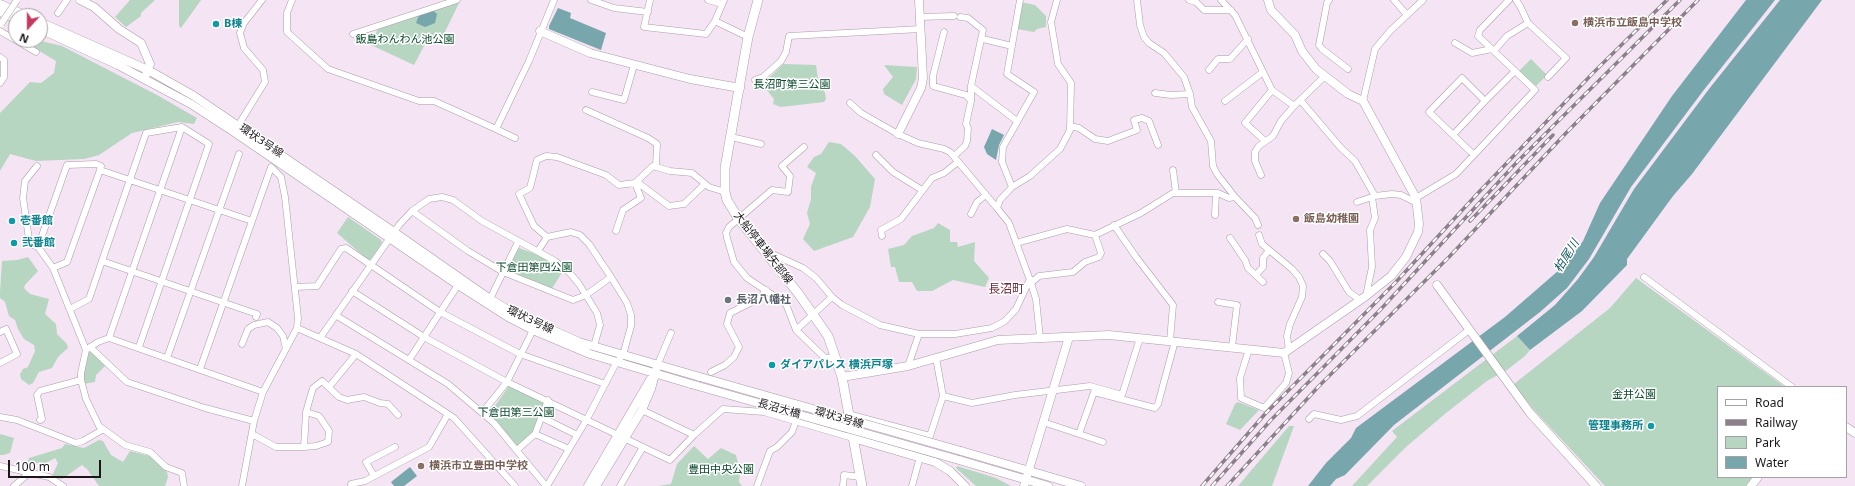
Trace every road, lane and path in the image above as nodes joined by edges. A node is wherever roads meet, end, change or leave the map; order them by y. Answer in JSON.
{"nodes":[{"id":1,"x":17,"y":0,"type":"edge"},
{"id":2,"x":67,"y":0,"type":"edge"},
{"id":3,"x":80,"y":0,"type":"edge"},
{"id":4,"x":262,"y":0,"type":"edge"},
{"id":5,"x":292,"y":0,"type":"edge"},
{"id":6,"x":457,"y":0,"type":"edge"},
{"id":7,"x":554,"y":0,"type":"edge"},
{"id":8,"x":591,"y":0,"type":"edge"},
{"id":9,"x":650,"y":0,"type":"edge"},
{"id":10,"x":708,"y":0,"type":"edge"},
{"id":11,"x":758,"y":0,"type":"edge"},
{"id":12,"x":919,"y":0,"type":"edge"},
{"id":13,"x":1020,"y":0,"type":"edge"},
{"id":14,"x":1057,"y":0,"type":"edge"},
{"id":15,"x":1138,"y":0,"type":"edge"},
{"id":16,"x":1189,"y":0,"type":"edge"},
{"id":17,"x":1221,"y":0,"type":"edge"},
{"id":18,"x":1268,"y":0,"type":"edge"},
{"id":19,"x":1329,"y":0,"type":"edge"},
{"id":20,"x":1394,"y":0,"type":"edge"},
{"id":21,"x":1423,"y":0,"type":"edge"},
{"id":22,"x":1509,"y":0,"type":"edge"},
{"id":23,"x":1516,"y":0,"type":"edge"},
{"id":24,"x":445,"y":2,"type":"edge"},
{"id":25,"x":723,"y":2,"type":"edge"},
{"id":26,"x":1231,"y":10,"type":"junction"},
{"id":27,"x":648,"y":12,"type":"junction"},
{"id":28,"x":58,"y":13,"type":"dead end"},
{"id":29,"x":1407,"y":15,"type":"junction"},
{"id":30,"x":920,"y":17,"type":"junction"},
{"id":31,"x":715,"y":21,"type":"junction"},
{"id":32,"x":1528,"y":23,"type":"junction"},
{"id":33,"x":0,"y":25,"type":"edge"},
{"id":34,"x":48,"y":26,"type":"edge"},
{"id":35,"x":921,"y":29,"type":"junction"},
{"id":36,"x":0,"y":31,"type":"edge"},
{"id":37,"x":540,"y":31,"type":"junction"},
{"id":38,"x":944,"y":32,"type":"dead end"},
{"id":39,"x":48,"y":34,"type":"edge"},
{"id":40,"x":353,"y":34,"type":"dead end"},
{"id":41,"x":748,"y":37,"type":"junction"},
{"id":42,"x":983,"y":39,"type":"junction"},
{"id":43,"x":1248,"y":39,"type":"junction"},
{"id":44,"x":1455,"y":43,"type":"dead end"},
{"id":45,"x":1012,"y":46,"type":"junction"},
{"id":46,"x":1493,"y":50,"type":"junction"},
{"id":47,"x":36,"y":52,"type":"dead end"},
{"id":48,"x":0,"y":57,"type":"edge"},
{"id":49,"x":634,"y":65,"type":"junction"},
{"id":50,"x":1348,"y":69,"type":"dead end"},
{"id":51,"x":148,"y":70,"type":"junction"},
{"id":52,"x":1210,"y":70,"type":"dead end"},
{"id":53,"x":1515,"y":71,"type":"junction"},
{"id":54,"x":1263,"y":72,"type":"junction"},
{"id":55,"x":1325,"y":76,"type":"junction"},
{"id":56,"x":1548,"y":77,"type":"dead end"},
{"id":57,"x":145,"y":79,"type":"junction"},
{"id":58,"x":755,"y":80,"type":"dead end"},
{"id":59,"x":0,"y":82,"type":"edge"},
{"id":60,"x":971,"y":86,"type":"junction"},
{"id":61,"x":740,"y":88,"type":"junction"},
{"id":62,"x":1272,"y":90,"type":"junction"},
{"id":63,"x":592,"y":92,"type":"dead end"},
{"id":64,"x":1155,"y":93,"type":"dead end"},
{"id":65,"x":1190,"y":94,"type":"junction"},
{"id":66,"x":971,"y":101,"type":"junction"},
{"id":67,"x":1225,"y":101,"type":"dead end"},
{"id":68,"x":1301,"y":101,"type":"junction"},
{"id":69,"x":1363,"y":101,"type":"junction"},
{"id":70,"x":1485,"y":101,"type":"junction"},
{"id":71,"x":850,"y":103,"type":"dead end"},
{"id":72,"x":1294,"y":106,"type":"junction"},
{"id":73,"x":586,"y":110,"type":"dead end"},
{"id":74,"x":1017,"y":121,"type":"junction"},
{"id":75,"x":1070,"y":126,"type":"junction"},
{"id":76,"x":182,"y":127,"type":"junction"},
{"id":77,"x":236,"y":129,"type":"junction"},
{"id":78,"x":496,"y":129,"type":"junction"},
{"id":79,"x":898,"y":134,"type":"junction"},
{"id":80,"x":1452,"y":135,"type":"junction"},
{"id":81,"x":731,"y":137,"type":"junction"},
{"id":82,"x":516,"y":138,"type":"dead end"},
{"id":83,"x":1265,"y":141,"type":"junction"},
{"id":84,"x":761,"y":144,"type":"dead end"},
{"id":85,"x":1158,"y":145,"type":"dead end"},
{"id":86,"x":804,"y":147,"type":"dead end"},
{"id":87,"x":239,"y":154,"type":"dead end"},
{"id":88,"x":876,"y":155,"type":"dead end"},
{"id":89,"x":1474,"y":155,"type":"junction"},
{"id":90,"x":956,"y":159,"type":"junction"},
{"id":91,"x":37,"y":166,"type":"dead end"},
{"id":92,"x":656,"y":167,"type":"junction"},
{"id":93,"x":100,"y":170,"type":"junction"},
{"id":94,"x":1173,"y":170,"type":"dead end"},
{"id":95,"x":1261,"y":175,"type":"dead end"},
{"id":96,"x":130,"y":180,"type":"junction"},
{"id":97,"x":636,"y":182,"type":"junction"},
{"id":98,"x":705,"y":184,"type":"junction"},
{"id":99,"x":1012,"y":187,"type":"junction"},
{"id":100,"x":160,"y":190,"type":"junction"},
{"id":101,"x":922,"y":190,"type":"junction"},
{"id":102,"x":725,"y":192,"type":"junction"},
{"id":103,"x":1176,"y":193,"type":"junction"},
{"id":104,"x":1216,"y":193,"type":"junction"},
{"id":105,"x":986,"y":195,"type":"junction"},
{"id":106,"x":1373,"y":197,"type":"junction"},
{"id":107,"x":1235,"y":198,"type":"junction"},
{"id":108,"x":190,"y":200,"type":"junction"},
{"id":109,"x":1417,"y":201,"type":"junction"},
{"id":110,"x":1357,"y":202,"type":"dead end"},
{"id":111,"x":997,"y":208,"type":"junction"},
{"id":112,"x":219,"y":210,"type":"junction"},
{"id":113,"x":412,"y":211,"type":"junction"},
{"id":114,"x":971,"y":214,"type":"dead end"},
{"id":115,"x":1215,"y":215,"type":"dead end"},
{"id":116,"x":738,"y":218,"type":"junction"},
{"id":117,"x":252,"y":221,"type":"junction"},
{"id":118,"x":1114,"y":225,"type":"junction"},
{"id":119,"x":1258,"y":225,"type":"dead end"},
{"id":120,"x":616,"y":231,"type":"dead end"},
{"id":121,"x":392,"y":235,"type":"junction"},
{"id":122,"x":1095,"y":235,"type":"junction"},
{"id":123,"x":1259,"y":235,"type":"dead end"},
{"id":124,"x":882,"y":236,"type":"dead end"},
{"id":125,"x":546,"y":237,"type":"junction"},
{"id":126,"x":1230,"y":238,"type":"dead end"},
{"id":127,"x":518,"y":242,"type":"junction"},
{"id":128,"x":1016,"y":243,"type":"junction"},
{"id":129,"x":38,"y":247,"type":"junction"},
{"id":130,"x":761,"y":248,"type":"junction"},
{"id":131,"x":1269,"y":250,"type":"junction"},
{"id":132,"x":538,"y":251,"type":"junction"},
{"id":133,"x":1323,"y":254,"type":"dead end"},
{"id":134,"x":102,"y":261,"type":"junction"},
{"id":135,"x":371,"y":265,"type":"junction"},
{"id":136,"x":53,"y":268,"type":"junction"},
{"id":137,"x":132,"y":272,"type":"junction"},
{"id":138,"x":503,"y":272,"type":"junction"},
{"id":139,"x":1256,"y":275,"type":"junction"},
{"id":140,"x":611,"y":277,"type":"junction"},
{"id":141,"x":1644,"y":277,"type":"dead end"},
{"id":142,"x":1030,"y":281,"type":"junction"},
{"id":143,"x":162,"y":282,"type":"junction"},
{"id":144,"x":1263,"y":282,"type":"dead end"},
{"id":145,"x":458,"y":285,"type":"junction"},
{"id":146,"x":1437,"y":285,"type":"dead end"},
{"id":147,"x":296,"y":287,"type":"junction"},
{"id":148,"x":766,"y":290,"type":"junction"},
{"id":149,"x":352,"y":291,"type":"junction"},
{"id":150,"x":190,"y":292,"type":"junction"},
{"id":151,"x":586,"y":295,"type":"junction"},
{"id":152,"x":832,"y":297,"type":"junction"},
{"id":153,"x":1363,"y":298,"type":"junction"},
{"id":154,"x":488,"y":302,"type":"junction"},
{"id":155,"x":1218,"y":302,"type":"dead end"},
{"id":156,"x":223,"y":303,"type":"junction"},
{"id":157,"x":70,"y":308,"type":"junction"},
{"id":158,"x":440,"y":312,"type":"junction"},
{"id":159,"x":814,"y":314,"type":"junction"},
{"id":160,"x":337,"y":316,"type":"junction"},
{"id":161,"x":256,"y":317,"type":"dead end"},
{"id":162,"x":297,"y":328,"type":"junction"},
{"id":163,"x":533,"y":330,"type":"junction"},
{"id":164,"x":796,"y":330,"type":"junction"},
{"id":165,"x":0,"y":332,"type":"edge"},
{"id":166,"x":1470,"y":332,"type":"junction"},
{"id":167,"x":671,"y":333,"type":"dead end"},
{"id":168,"x":919,"y":334,"type":"junction"},
{"id":169,"x":424,"y":337,"type":"junction"},
{"id":170,"x":1069,"y":337,"type":"junction"},
{"id":171,"x":108,"y":338,"type":"junction"},
{"id":172,"x":320,"y":338,"type":"junction"},
{"id":173,"x":1040,"y":338,"type":"junction"},
{"id":174,"x":1140,"y":338,"type":"junction"},
{"id":175,"x":1172,"y":341,"type":"junction"},
{"id":176,"x":242,"y":344,"type":"dead end"},
{"id":177,"x":594,"y":346,"type":"junction"},
{"id":178,"x":139,"y":347,"type":"junction"},
{"id":179,"x":1232,"y":347,"type":"junction"},
{"id":180,"x":88,"y":349,"type":"junction"},
{"id":181,"x":286,"y":349,"type":"junction"},
{"id":182,"x":1249,"y":349,"type":"junction"},
{"id":183,"x":1286,"y":351,"type":"junction"},
{"id":184,"x":356,"y":354,"type":"junction"},
{"id":185,"x":520,"y":354,"type":"junction"},
{"id":186,"x":622,"y":355,"type":"junction"},
{"id":187,"x":167,"y":358,"type":"junction"},
{"id":188,"x":836,"y":358,"type":"junction"},
{"id":189,"x":936,"y":358,"type":"junction"},
{"id":190,"x":409,"y":360,"type":"junction"},
{"id":191,"x":0,"y":362,"type":"edge"},
{"id":192,"x":616,"y":363,"type":"junction"},
{"id":193,"x":657,"y":366,"type":"junction"},
{"id":194,"x":908,"y":366,"type":"junction"},
{"id":195,"x":200,"y":369,"type":"junction"},
{"id":196,"x":710,"y":372,"type":"dead end"},
{"id":197,"x":654,"y":374,"type":"junction"},
{"id":198,"x":842,"y":377,"type":"junction"},
{"id":199,"x":81,"y":380,"type":"junction"},
{"id":200,"x":507,"y":382,"type":"junction"},
{"id":201,"x":605,"y":384,"type":"junction"},
{"id":202,"x":691,"y":384,"type":"joint"},
{"id":203,"x":1791,"y":386,"type":"edge"},
{"id":204,"x":329,"y":387,"type":"junction"},
{"id":205,"x":1052,"y":390,"type":"junction"},
{"id":206,"x":263,"y":392,"type":"junction"},
{"id":207,"x":943,"y":396,"type":"junction"},
{"id":208,"x":548,"y":400,"type":"junction"},
{"id":209,"x":642,"y":410,"type":"junction"},
{"id":210,"x":306,"y":412,"type":"junction"},
{"id":211,"x":482,"y":413,"type":"junction"},
{"id":212,"x":448,"y":414,"type":"junction"},
{"id":213,"x":848,"y":414,"type":"junction"},
{"id":214,"x":398,"y":415,"type":"dead end"},
{"id":215,"x":0,"y":417,"type":"edge"},
{"id":216,"x":541,"y":417,"type":"junction"},
{"id":217,"x":587,"y":419,"type":"junction"},
{"id":218,"x":1309,"y":419,"type":"dead end"},
{"id":219,"x":40,"y":420,"type":"dead end"},
{"id":220,"x":254,"y":421,"type":"junction"},
{"id":221,"x":796,"y":421,"type":"junction"},
{"id":222,"x":1042,"y":422,"type":"junction"},
{"id":223,"x":102,"y":430,"type":"junction"},
{"id":224,"x":252,"y":434,"type":"junction"},
{"id":225,"x":535,"y":434,"type":"junction"},
{"id":226,"x":577,"y":434,"type":"junction"},
{"id":227,"x":1078,"y":434,"type":"junction"},
{"id":228,"x":694,"y":435,"type":"junction"},
{"id":229,"x":622,"y":436,"type":"junction"},
{"id":230,"x":853,"y":438,"type":"junction"},
{"id":231,"x":1103,"y":442,"type":"dead end"},
{"id":232,"x":304,"y":447,"type":"junction"},
{"id":233,"x":394,"y":447,"type":"dead end"},
{"id":234,"x":642,"y":447,"type":"junction"},
{"id":235,"x":569,"y":449,"type":"junction"},
{"id":236,"x":517,"y":450,"type":"junction"},
{"id":237,"x":920,"y":457,"type":"junction"},
{"id":238,"x":0,"y":466,"type":"edge"},
{"id":239,"x":1029,"y":470,"type":"junction"},
{"id":240,"x":29,"y":473,"type":"junction"},
{"id":241,"x":374,"y":476,"type":"junction"},
{"id":242,"x":1757,"y":478,"type":"edge"},
{"id":243,"x":861,"y":482,"type":"edge"},
{"id":244,"x":1025,"y":483,"type":"edge"},
{"id":245,"x":14,"y":486,"type":"edge"},
{"id":246,"x":63,"y":486,"type":"edge"},
{"id":247,"x":184,"y":486,"type":"edge"},
{"id":248,"x":242,"y":486,"type":"edge"},
{"id":249,"x":350,"y":486,"type":"edge"},
{"id":250,"x":515,"y":486,"type":"edge"},
{"id":251,"x":546,"y":486,"type":"edge"},
{"id":252,"x":588,"y":486,"type":"edge"},
{"id":253,"x":596,"y":486,"type":"edge"},
{"id":254,"x":620,"y":486,"type":"edge"},
{"id":255,"x":757,"y":486,"type":"edge"},
{"id":256,"x":843,"y":486,"type":"edge"},
{"id":257,"x":912,"y":486,"type":"edge"},
{"id":258,"x":965,"y":486,"type":"edge"},
{"id":259,"x":1048,"y":486,"type":"edge"},
{"id":260,"x":1081,"y":486,"type":"edge"},
{"id":261,"x":1596,"y":486,"type":"edge"},
{"id":262,"x":1751,"y":486,"type":"edge"}],
"edges":[{"from":1,"to":33,"type":"street","bridge":true},
{"from":2,"to":28,"type":"street"},
{"from":3,"to":51,"type":"street"},
{"from":4,"to":77,"type":"street"},
{"from":5,"to":78,"type":"street"},
{"from":6,"to":24,"type":"street"},
{"from":7,"to":37,"type":"street"},
{"from":8,"to":27,"type":"street"},
{"from":9,"to":27,"type":"street"},
{"from":10,"to":25,"type":"street"},
{"from":11,"to":41,"type":"main road","name":"大船停車場矢部線"},
{"from":12,"to":30,"type":"street"},
{"from":13,"to":45,"type":"street"},
{"from":14,"to":75,"type":"street"},
{"from":15,"to":65,"type":"street"},
{"from":16,"to":26,"type":"street"},
{"from":17,"to":26,"type":"street"},
{"from":18,"to":55,"type":"street"},
{"from":19,"to":50,"type":"street"},
{"from":20,"to":29,"type":"street"},
{"from":21,"to":29,"type":"street"},
{"from":22,"to":46,"type":"street"},
{"from":23,"to":32,"type":"street"},
{"from":24,"to":40,"type":"street"},
{"from":25,"to":31,"type":"street"},
{"from":26,"to":43,"type":"street"},
{"from":27,"to":31,"type":"street"},
{"from":29,"to":69,"type":"street"},
{"from":30,"to":35,"type":"street"},
{"from":30,"to":42,"type":"street"},
{"from":31,"to":41,"type":"street"},
{"from":32,"to":46,"type":"street"},
{"from":32,"to":56,"type":"street"},
{"from":34,"to":51,"type":"street","name":"環状3号線"},
{"from":35,"to":58,"type":"street"},
{"from":35,"to":79,"type":"street"},
{"from":36,"to":47,"type":"street"},
{"from":37,"to":49,"type":"street"},
{"from":37,"to":78,"type":"street"},
{"from":38,"to":66,"type":"street"},
{"from":39,"to":57,"type":"street","name":"環状3号線"},
{"from":41,"to":61,"type":"main road","name":"大船停車場矢部線"},
{"from":42,"to":45,"type":"street"},
{"from":42,"to":60,"type":"street"},
{"from":43,"to":52,"type":"street"},
{"from":43,"to":54,"type":"street"},
{"from":44,"to":46,"type":"street"},
{"from":45,"to":74,"type":"street"},
{"from":46,"to":53,"type":"street"},
{"from":48,"to":59,"type":"street"},
{"from":49,"to":61,"type":"street"},
{"from":49,"to":63,"type":"street"},
{"from":51,"to":57,"type":"street"},
{"from":51,"to":77,"type":"street","name":"環状3号線"},
{"from":53,"to":70,"type":"street"},
{"from":53,"to":89,"type":"street"},
{"from":54,"to":62,"type":"street"},
{"from":54,"to":67,"type":"street"},
{"from":55,"to":68,"type":"street"},
{"from":55,"to":69,"type":"street"},
{"from":57,"to":77,"type":"street","name":"環状3号線"},
{"from":60,"to":66,"type":"street"},
{"from":60,"to":74,"type":"street"},
{"from":61,"to":81,"type":"main road","name":"大船停車場矢部線"},
{"from":62,"to":72,"type":"street"},
{"from":62,"to":83,"type":"street"},
{"from":64,"to":65,"type":"street"},
{"from":65,"to":107,"type":"street"},
{"from":66,"to":90,"type":"street"},
{"from":68,"to":72,"type":"street"},
{"from":68,"to":106,"type":"street"},
{"from":69,"to":109,"type":"street"},
{"from":70,"to":80,"type":"street"},
{"from":70,"to":80,"type":"street"},
{"from":71,"to":79,"type":"street"},
{"from":72,"to":83,"type":"street"},
{"from":73,"to":92,"type":"street"},
{"from":74,"to":99,"type":"street"},
{"from":75,"to":85,"type":"street"},
{"from":75,"to":99,"type":"street"},
{"from":76,"to":96,"type":"street"},
{"from":76,"to":100,"type":"street"},
{"from":76,"to":108,"type":"street"},
{"from":77,"to":121,"type":"street","name":"環状3号線"},
{"from":78,"to":82,"type":"street"},
{"from":79,"to":90,"type":"street"},
{"from":80,"to":89,"type":"street"},
{"from":81,"to":84,"type":"street"},
{"from":81,"to":102,"type":"main road","name":"大船停車場矢部線"},
{"from":83,"to":95,"type":"street"},
{"from":86,"to":116,"type":"street"},
{"from":87,"to":112,"type":"street"},
{"from":88,"to":101,"type":"street"},
{"from":89,"to":109,"type":"street"},
{"from":90,"to":101,"type":"street"},
{"from":90,"to":105,"type":"street"},
{"from":91,"to":129,"type":"street"},
{"from":92,"to":97,"type":"street"},
{"from":92,"to":98,"type":"street"},
{"from":93,"to":96,"type":"street"},
{"from":93,"to":129,"type":"street"},
{"from":93,"to":136,"type":"street"},
{"from":94,"to":103,"type":"street"},
{"from":96,"to":100,"type":"street"},
{"from":96,"to":134,"type":"street"},
{"from":97,"to":98,"type":"street"},
{"from":97,"to":120,"type":"street"},
{"from":97,"to":125,"type":"street"},
{"from":98,"to":102,"type":"street"},
{"from":99,"to":111,"type":"street"},
{"from":100,"to":108,"type":"street"},
{"from":100,"to":137,"type":"street"},
{"from":101,"to":124,"type":"street"},
{"from":102,"to":116,"type":"main road","name":"大船停車場矢部線"},
{"from":103,"to":104,"type":"street"},
{"from":103,"to":118,"type":"street"},
{"from":104,"to":107,"type":"street"},
{"from":104,"to":115,"type":"street"},
{"from":105,"to":111,"type":"street"},
{"from":105,"to":114,"type":"street"},
{"from":106,"to":109,"type":"street"},
{"from":106,"to":110,"type":"street"},
{"from":106,"to":153,"type":"street"},
{"from":107,"to":119,"type":"street"},
{"from":108,"to":112,"type":"street"},
{"from":108,"to":143,"type":"street"},
{"from":109,"to":153,"type":"street"},
{"from":111,"to":128,"type":"street"},
{"from":112,"to":117,"type":"street"},
{"from":112,"to":150,"type":"street"},
{"from":113,"to":121,"type":"street"},
{"from":113,"to":127,"type":"street"},
{"from":113,"to":138,"type":"street"},
{"from":116,"to":130,"type":"main road","name":"大船停車場矢部線"},
{"from":116,"to":148,"type":"street"},
{"from":117,"to":147,"type":"street"},
{"from":117,"to":156,"type":"street"},
{"from":118,"to":122,"type":"street"},
{"from":118,"to":175,"type":"street"},
{"from":121,"to":135,"type":"street"},
{"from":121,"to":145,"type":"street","name":"環状3号線"},
{"from":121,"to":154,"type":"street","name":"環状3号線"},
{"from":122,"to":128,"type":"street"},
{"from":122,"to":142,"type":"street"},
{"from":123,"to":131,"type":"street"},
{"from":125,"to":132,"type":"street"},
{"from":125,"to":140,"type":"street"},
{"from":126,"to":139,"type":"street"},
{"from":127,"to":132,"type":"street"},
{"from":127,"to":138,"type":"street"},
{"from":128,"to":142,"type":"street"},
{"from":129,"to":136,"type":"street"},
{"from":130,"to":152,"type":"street"},
{"from":130,"to":159,"type":"main road","name":"大船停車場矢部線"},
{"from":131,"to":139,"type":"street"},
{"from":131,"to":183,"type":"street"},
{"from":132,"to":151,"type":"street"},
{"from":133,"to":153,"type":"street"},
{"from":134,"to":137,"type":"street"},
{"from":134,"to":157,"type":"street"},
{"from":135,"to":147,"type":"street"},
{"from":135,"to":149,"type":"street"},
{"from":135,"to":158,"type":"street"},
{"from":136,"to":157,"type":"street"},
{"from":137,"to":143,"type":"street"},
{"from":137,"to":171,"type":"street"},
{"from":138,"to":151,"type":"street"},
{"from":138,"to":154,"type":"street"},
{"from":139,"to":144,"type":"street"},
{"from":140,"to":151,"type":"street"},
{"from":140,"to":186,"type":"street"},
{"from":141,"to":203,"type":"street"},
{"from":142,"to":168,"type":"street"},
{"from":142,"to":173,"type":"street"},
{"from":143,"to":150,"type":"street"},
{"from":143,"to":178,"type":"street"},
{"from":145,"to":154,"type":"street","name":"環状3号線"},
{"from":145,"to":158,"type":"street"},
{"from":146,"to":166,"type":"street"},
{"from":147,"to":162,"type":"street"},
{"from":148,"to":164,"type":"street"},
{"from":148,"to":196,"type":"street"},
{"from":149,"to":160,"type":"street"},
{"from":149,"to":169,"type":"street"},
{"from":150,"to":156,"type":"street"},
{"from":150,"to":187,"type":"street"},
{"from":151,"to":177,"type":"street"},
{"from":152,"to":159,"type":"street"},
{"from":152,"to":168,"type":"street"},
{"from":153,"to":183,"type":"street"},
{"from":154,"to":163,"type":"street","name":"環状3号線"},
{"from":154,"to":177,"type":"street","name":"環状3号線"},
{"from":155,"to":179,"type":"street"},
{"from":156,"to":161,"type":"street"},
{"from":156,"to":195,"type":"street"},
{"from":157,"to":180,"type":"street"},
{"from":158,"to":169,"type":"street"},
{"from":158,"to":185,"type":"street"},
{"from":159,"to":164,"type":"street"},
{"from":159,"to":188,"type":"main road","name":"大船停車場矢部線"},
{"from":160,"to":172,"type":"street"},
{"from":160,"to":190,"type":"street"},
{"from":162,"to":172,"type":"street"},
{"from":162,"to":181,"type":"street"},
{"from":163,"to":185,"type":"street"},
{"from":163,"to":192,"type":"street","name":"環状3号線"},
{"from":164,"to":188,"type":"street"},
{"from":165,"to":191,"type":"street"},
{"from":166,"to":218,"type":"street"},
{"from":166,"to":261,"type":"street"},
{"from":167,"to":193,"type":"street"},
{"from":168,"to":194,"type":"street"},
{"from":169,"to":190,"type":"street"},
{"from":169,"to":200,"type":"street"},
{"from":170,"to":173,"type":"street"},
{"from":170,"to":174,"type":"street"},
{"from":170,"to":205,"type":"street"},
{"from":171,"to":178,"type":"street"},
{"from":171,"to":180,"type":"street"},
{"from":172,"to":184,"type":"street"},
{"from":173,"to":189,"type":"street"},
{"from":174,"to":175,"type":"street"},
{"from":174,"to":205,"type":"street"},
{"from":175,"to":179,"type":"street"},
{"from":175,"to":227,"type":"street"},
{"from":176,"to":181,"type":"street"},
{"from":177,"to":186,"type":"street","name":"環状3号線"},
{"from":178,"to":187,"type":"street"},
{"from":179,"to":182,"type":"street"},
{"from":180,"to":199,"type":"street"},
{"from":180,"to":220,"type":"street"},
{"from":181,"to":206,"type":"street"},
{"from":182,"to":183,"type":"street"},
{"from":182,"to":183,"type":"street"},
{"from":184,"to":204,"type":"street"},
{"from":184,"to":212,"type":"street"},
{"from":185,"to":200,"type":"street"},
{"from":185,"to":201,"type":"street"},
{"from":186,"to":192,"type":"street"},
{"from":186,"to":193,"type":"street","name":"環状3号線"},
{"from":187,"to":195,"type":"street"},
{"from":188,"to":198,"type":"main road","name":"大船停車場矢部線"},
{"from":189,"to":194,"type":"street"},
{"from":189,"to":207,"type":"street"},
{"from":190,"to":211,"type":"street"},
{"from":192,"to":197,"type":"street","name":"環状3号線"},
{"from":192,"to":201,"type":"street"},
{"from":193,"to":197,"type":"street"},
{"from":193,"to":239,"type":"street","name":"環状3号線","bridge":true},
{"from":194,"to":198,"type":"street"},
{"from":195,"to":206,"type":"street"},
{"from":197,"to":202,"type":"street","name":"環状3号線"},
{"from":197,"to":209,"type":"street"},
{"from":197,"to":229,"type":"street"},
{"from":198,"to":213,"type":"main road","name":"大船停車場矢部線"},
{"from":199,"to":219,"type":"street"},
{"from":199,"to":223,"type":"street"},
{"from":200,"to":208,"type":"street"},
{"from":200,"to":211,"type":"street"},
{"from":201,"to":217,"type":"street"},
{"from":202,"to":244,"type":"street","name":"長沼大橋","bridge":true},
{"from":204,"to":210,"type":"street"},
{"from":204,"to":214,"type":"street"},
{"from":205,"to":207,"type":"street"},
{"from":205,"to":222,"type":"street"},
{"from":206,"to":220,"type":"street"},
{"from":207,"to":213,"type":"street"},
{"from":208,"to":216,"type":"street"},
{"from":208,"to":217,"type":"street"},
{"from":209,"to":228,"type":"street"},
{"from":209,"to":229,"type":"street"},
{"from":210,"to":232,"type":"street"},
{"from":210,"to":232,"type":"street"},
{"from":211,"to":236,"type":"street"},
{"from":212,"to":241,"type":"street"},
{"from":212,"to":250,"type":"street"},
{"from":213,"to":230,"type":"main road","name":"大船停車場矢部線"},
{"from":215,"to":223,"type":"street"},
{"from":216,"to":225,"type":"street"},
{"from":216,"to":226,"type":"street"},
{"from":217,"to":226,"type":"street"},
{"from":217,"to":229,"type":"street"},
{"from":220,"to":224,"type":"street"},
{"from":221,"to":228,"type":"street"},
{"from":221,"to":230,"type":"street"},
{"from":221,"to":255,"type":"street"},
{"from":222,"to":227,"type":"street"},
{"from":222,"to":239,"type":"street"},
{"from":223,"to":247,"type":"street"},
{"from":224,"to":232,"type":"street"},
{"from":224,"to":248,"type":"street"},
{"from":225,"to":235,"type":"street"},
{"from":225,"to":236,"type":"street"},
{"from":226,"to":235,"type":"street"},
{"from":227,"to":231,"type":"street"},
{"from":228,"to":234,"type":"street"},
{"from":229,"to":234,"type":"street"},
{"from":229,"to":252,"type":"street"},
{"from":229,"to":253,"type":"street"},
{"from":230,"to":237,"type":"street"},
{"from":230,"to":243,"type":"main road","name":"大船停車場矢部線"},
{"from":233,"to":241,"type":"street"},
{"from":234,"to":254,"type":"street"},
{"from":235,"to":251,"type":"street"},
{"from":236,"to":251,"type":"street"},
{"from":237,"to":257,"type":"street"},
{"from":237,"to":258,"type":"street"},
{"from":238,"to":240,"type":"street"},
{"from":239,"to":244,"type":"street"},
{"from":239,"to":260,"type":"street","name":"環状3号線"},
{"from":240,"to":245,"type":"street"},
{"from":240,"to":246,"type":"street"},
{"from":241,"to":249,"type":"street"},
{"from":242,"to":262,"type":"street"},
{"from":243,"to":256,"type":"street"},
{"from":244,"to":259,"type":"street","name":"長沼大橋"}]}
